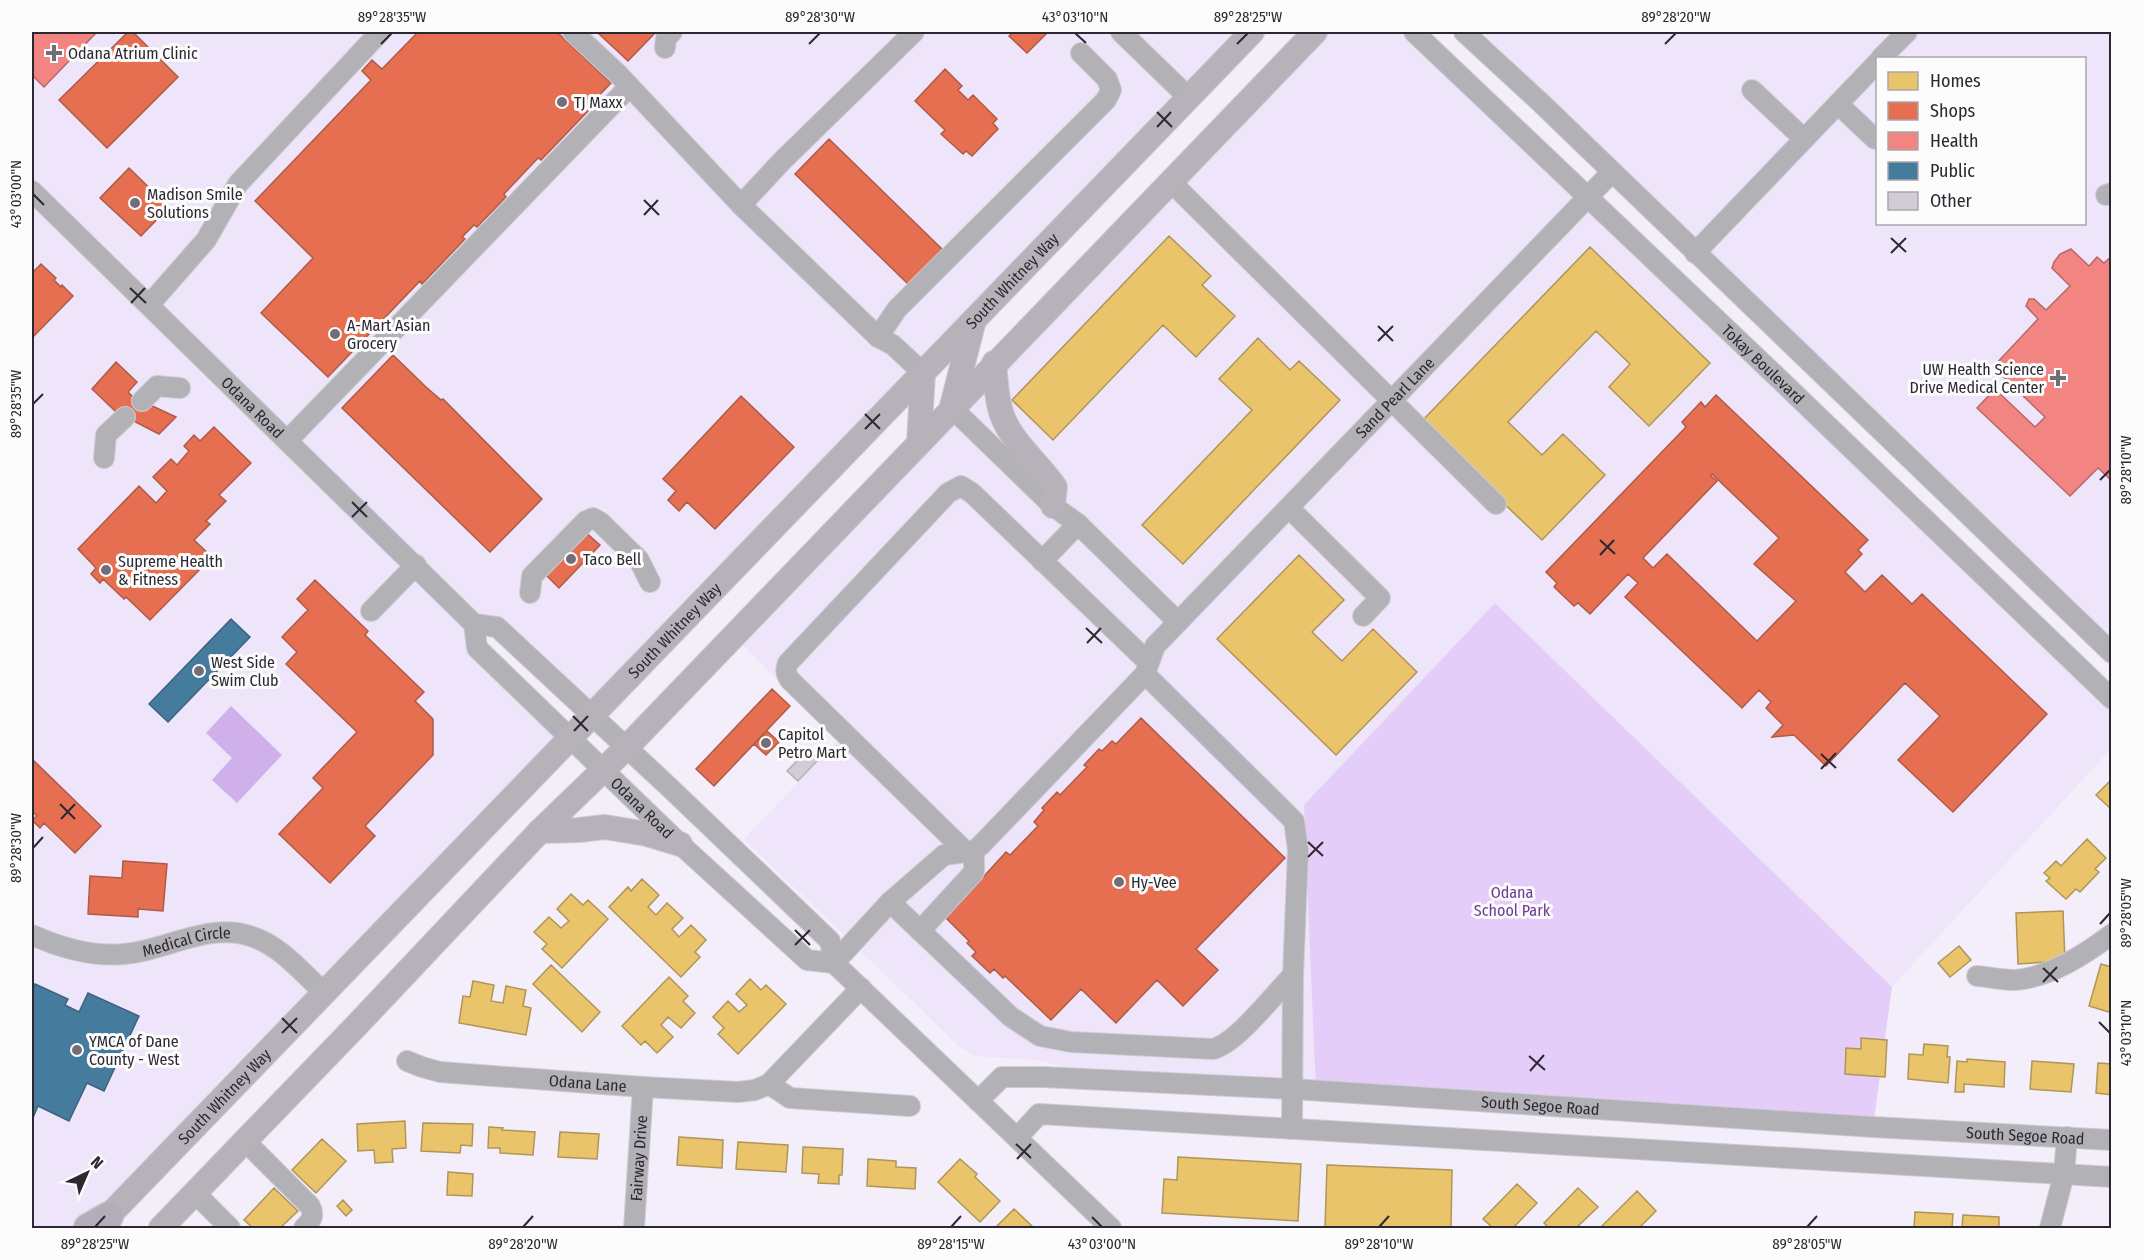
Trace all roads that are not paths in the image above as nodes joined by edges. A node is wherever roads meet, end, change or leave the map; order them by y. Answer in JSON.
{"nodes":[{"id":1,"x":380,"y":32,"type":"edge"},
{"id":2,"x":573,"y":32,"type":"edge"},
{"id":3,"x":914,"y":32,"type":"edge"},
{"id":4,"x":1121,"y":32,"type":"edge"},
{"id":5,"x":1252,"y":32,"type":"edge"},
{"id":6,"x":1315,"y":32,"type":"edge"},
{"id":7,"x":1414,"y":32,"type":"edge"},
{"id":8,"x":1464,"y":32,"type":"edge"},
{"id":9,"x":1907,"y":32,"type":"edge"},
{"id":10,"x":1081,"y":53,"type":"dead end"},
{"id":11,"x":1882,"y":57,"type":"edge"},
{"id":12,"x":1876,"y":64,"type":"edge"},
{"id":13,"x":629,"y":87,"type":"junction"},
{"id":14,"x":1752,"y":90,"type":"dead end"},
{"id":15,"x":1188,"y":97,"type":"junction"},
{"id":16,"x":1838,"y":104,"type":"junction"},
{"id":17,"x":1804,"y":139,"type":"junction"},
{"id":18,"x":1875,"y":139,"type":"dead end"},
{"id":19,"x":1612,"y":172,"type":"junction"},
{"id":20,"x":1172,"y":182,"type":"junction"},
{"id":21,"x":32,"y":191,"type":"edge"},
{"id":22,"x":1588,"y":198,"type":"junction"},
{"id":23,"x":741,"y":205,"type":"junction"},
{"id":24,"x":1695,"y":253,"type":"junction"},
{"id":25,"x":149,"y":305,"type":"junction"},
{"id":26,"x":974,"y":320,"type":"junction"},
{"id":27,"x":878,"y":337,"type":"junction"},
{"id":28,"x":994,"y":363,"type":"junction"},
{"id":29,"x":922,"y":372,"type":"junction"},
{"id":30,"x":180,"y":388,"type":"dead end"},
{"id":31,"x":1392,"y":400,"type":"junction"},
{"id":32,"x":142,"y":401,"type":"dead end"},
{"id":33,"x":952,"y":408,"type":"junction"},
{"id":34,"x":125,"y":417,"type":"dead end"},
{"id":35,"x":288,"y":440,"type":"junction"},
{"id":36,"x":920,"y":442,"type":"junction"},
{"id":37,"x":104,"y":458,"type":"dead end"},
{"id":38,"x":1496,"y":504,"type":"dead end"},
{"id":39,"x":1053,"y":506,"type":"junction"},
{"id":40,"x":1289,"y":508,"type":"junction"},
{"id":41,"x":1078,"y":524,"type":"junction"},
{"id":42,"x":1042,"y":561,"type":"junction"},
{"id":43,"x":416,"y":565,"type":"junction"},
{"id":44,"x":650,"y":582,"type":"dead end"},
{"id":45,"x":530,"y":593,"type":"dead end"},
{"id":46,"x":371,"y":611,"type":"dead end"},
{"id":47,"x":1364,"y":616,"type":"dead end"},
{"id":48,"x":1178,"y":622,"type":"junction"},
{"id":49,"x":474,"y":624,"type":"junction"},
{"id":50,"x":2112,"y":653,"type":"edge"},
{"id":51,"x":1146,"y":668,"type":"junction"},
{"id":52,"x":2112,"y":699,"type":"edge"},
{"id":53,"x":592,"y":715,"type":"junction"},
{"id":54,"x":570,"y":738,"type":"junction"},
{"id":55,"x":626,"y":748,"type":"junction"},
{"id":56,"x":603,"y":769,"type":"junction"},
{"id":57,"x":540,"y":831,"type":"junction"},
{"id":58,"x":680,"y":844,"type":"junction"},
{"id":59,"x":970,"y":851,"type":"junction"},
{"id":60,"x":890,"y":902,"type":"junction"},
{"id":61,"x":920,"y":931,"type":"junction"},
{"id":62,"x":2112,"y":934,"type":"edge"},
{"id":63,"x":32,"y":935,"type":"edge"},
{"id":64,"x":834,"y":963,"type":"junction"},
{"id":65,"x":1293,"y":975,"type":"junction"},
{"id":66,"x":1977,"y":976,"type":"dead end"},
{"id":67,"x":861,"y":988,"type":"junction"},
{"id":68,"x":325,"y":994,"type":"junction"},
{"id":69,"x":408,"y":1061,"type":"dead end"},
{"id":70,"x":769,"y":1084,"type":"junction"},
{"id":71,"x":643,"y":1088,"type":"junction"},
{"id":72,"x":1292,"y":1089,"type":"junction"},
{"id":73,"x":978,"y":1101,"type":"junction"},
{"id":74,"x":910,"y":1106,"type":"dead end"},
{"id":75,"x":1292,"y":1130,"type":"junction"},
{"id":76,"x":2067,"y":1137,"type":"junction"},
{"id":77,"x":1017,"y":1138,"type":"junction"},
{"id":78,"x":2112,"y":1140,"type":"edge"},
{"id":79,"x":245,"y":1141,"type":"junction"},
{"id":80,"x":2064,"y":1174,"type":"junction"},
{"id":81,"x":2112,"y":1178,"type":"edge"},
{"id":82,"x":195,"y":1193,"type":"junction"},
{"id":83,"x":98,"y":1224,"type":"edge"},
{"id":84,"x":161,"y":1228,"type":"edge"},
{"id":85,"x":230,"y":1228,"type":"edge"},
{"id":86,"x":304,"y":1228,"type":"edge"},
{"id":87,"x":634,"y":1228,"type":"edge"},
{"id":88,"x":1111,"y":1228,"type":"edge"},
{"id":89,"x":2050,"y":1228,"type":"edge"}],
"edges":[{"from":1,"to":25,"type":"street"},
{"from":2,"to":13,"type":"street"},
{"from":3,"to":23,"type":"street"},
{"from":4,"to":15,"type":"street"},
{"from":5,"to":15,"type":"main road","name":"South Whitney Way"},
{"from":6,"to":20,"type":"main road"},
{"from":7,"to":22,"type":"street","name":"Tokay Boulevard"},
{"from":8,"to":19,"type":"street","name":"Tokay Boulevard"},
{"from":9,"to":11,"type":"street"},
{"from":10,"to":27,"type":"street"},
{"from":12,"to":16,"type":"street"},
{"from":13,"to":23,"type":"street"},
{"from":13,"to":35,"type":"street"},
{"from":14,"to":17,"type":"street"},
{"from":15,"to":26,"type":"main road","name":"South Whitney Way"},
{"from":16,"to":17,"type":"street"},
{"from":16,"to":18,"type":"street"},
{"from":17,"to":24,"type":"street"},
{"from":19,"to":22,"type":"street","name":"Sand Pearl Lane"},
{"from":19,"to":24,"type":"street","name":"Tokay Boulevard"},
{"from":20,"to":28,"type":"main road"},
{"from":20,"to":31,"type":"street"},
{"from":21,"to":25,"type":"street","name":"Odana Road"},
{"from":22,"to":31,"type":"street","name":"Sand Pearl Lane"},
{"from":22,"to":52,"type":"street","name":"Tokay Boulevard"},
{"from":23,"to":27,"type":"street"},
{"from":24,"to":50,"type":"street","name":"Tokay Boulevard"},
{"from":25,"to":35,"type":"street","name":"Odana Road"},
{"from":26,"to":29,"type":"main road","name":"South Whitney Way"},
{"from":26,"to":33,"type":"main road"},
{"from":27,"to":29,"type":"street"},
{"from":28,"to":33,"type":"main road"},
{"from":28,"to":39,"type":"main road"},
{"from":29,"to":36,"type":"main road"},
{"from":29,"to":53,"type":"main road","name":"South Whitney Way"},
{"from":30,"to":32,"type":"street"},
{"from":31,"to":38,"type":"street"},
{"from":31,"to":40,"type":"street","name":"Sand Pearl Lane"},
{"from":33,"to":36,"type":"main road"},
{"from":33,"to":39,"type":"street"},
{"from":34,"to":37,"type":"street"},
{"from":35,"to":43,"type":"street","name":"Odana Road"},
{"from":36,"to":55,"type":"main road"},
{"from":39,"to":41,"type":"street"},
{"from":40,"to":47,"type":"street"},
{"from":40,"to":48,"type":"street","name":"Sand Pearl Lane"},
{"from":41,"to":42,"type":"street"},
{"from":41,"to":48,"type":"street"},
{"from":42,"to":51,"type":"street"},
{"from":42,"to":59,"type":"street"},
{"from":43,"to":46,"type":"street"},
{"from":43,"to":49,"type":"street","name":"Odana Road"},
{"from":44,"to":45,"type":"street"},
{"from":48,"to":51,"type":"street","name":"Sand Pearl Lane"},
{"from":49,"to":53,"type":"street","name":"Odana Road"},
{"from":49,"to":54,"type":"street","name":"Odana Road"},
{"from":51,"to":59,"type":"street","name":"Sand Pearl Lane"},
{"from":51,"to":65,"type":"street"},
{"from":53,"to":54,"type":"main road","name":"South Whitney Way"},
{"from":53,"to":55,"type":"street","name":"Odana Road"},
{"from":54,"to":56,"type":"street","name":"Odana Road"},
{"from":54,"to":68,"type":"main road","name":"South Whitney Way"},
{"from":55,"to":56,"type":"main road"},
{"from":55,"to":64,"type":"street","name":"Odana Road"},
{"from":56,"to":57,"type":"main road"},
{"from":56,"to":58,"type":"street","name":"Odana Road"},
{"from":57,"to":58,"type":"main road"},
{"from":57,"to":79,"type":"main road"},
{"from":58,"to":64,"type":"street","name":"Odana Road"},
{"from":59,"to":60,"type":"street"},
{"from":59,"to":61,"type":"street"},
{"from":60,"to":61,"type":"street"},
{"from":60,"to":64,"type":"street"},
{"from":61,"to":65,"type":"street"},
{"from":62,"to":66,"type":"street"},
{"from":63,"to":68,"type":"street","name":"Medical Circle"},
{"from":64,"to":67,"type":"street","name":"Odana Road"},
{"from":65,"to":72,"type":"street"},
{"from":67,"to":70,"type":"street"},
{"from":67,"to":73,"type":"street","name":"Odana Road"},
{"from":68,"to":83,"type":"main road","name":"South Whitney Way"},
{"from":69,"to":71,"type":"street","name":"Odana Lane"},
{"from":70,"to":71,"type":"street","name":"Odana Lane"},
{"from":70,"to":74,"type":"street"},
{"from":71,"to":87,"type":"street","name":"Fairway Drive"},
{"from":72,"to":73,"type":"street","name":"South Segoe Road"},
{"from":72,"to":75,"type":"street"},
{"from":72,"to":76,"type":"street","name":"South Segoe Road"},
{"from":73,"to":77,"type":"street","name":"Odana Road"},
{"from":75,"to":77,"type":"street"},
{"from":75,"to":80,"type":"street"},
{"from":76,"to":78,"type":"street","name":"South Segoe Road"},
{"from":76,"to":80,"type":"street"},
{"from":77,"to":88,"type":"street","name":"Odana Road"},
{"from":79,"to":82,"type":"main road"},
{"from":79,"to":86,"type":"street"},
{"from":80,"to":81,"type":"street"},
{"from":80,"to":89,"type":"street"},
{"from":82,"to":84,"type":"main road"},
{"from":82,"to":85,"type":"street"}]}
